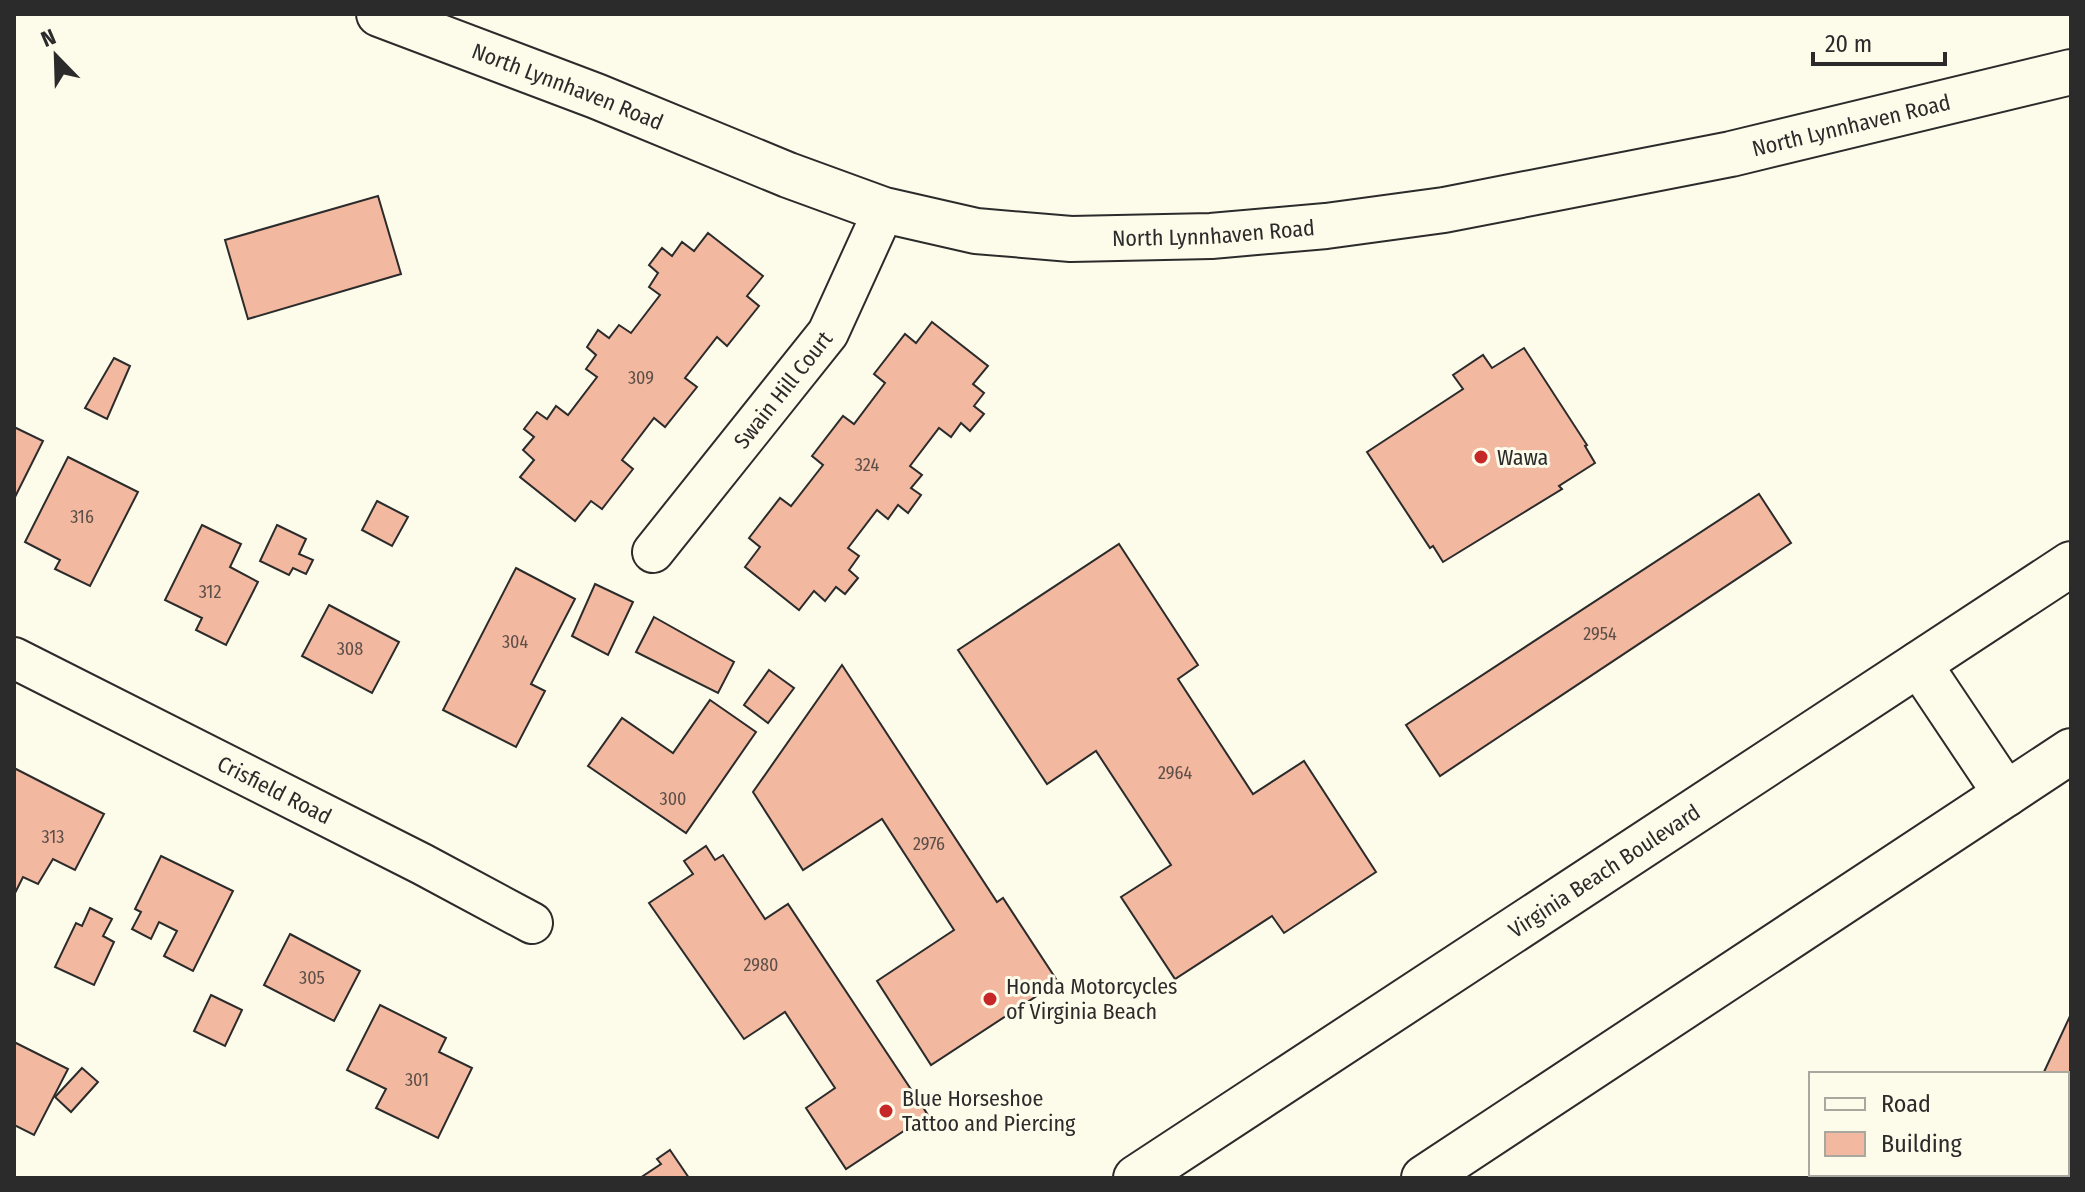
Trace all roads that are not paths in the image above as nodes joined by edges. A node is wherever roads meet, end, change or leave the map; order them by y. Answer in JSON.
{"nodes":[{"id":1,"x":379,"y":14,"type":"edge"},
{"id":2,"x":2071,"y":72,"type":"edge"},
{"id":3,"x":884,"y":210,"type":"junction"},
{"id":4,"x":653,"y":552,"type":"dead end"},
{"id":5,"x":2071,"y":564,"type":"edge"},
{"id":6,"x":14,"y":658,"type":"edge"},
{"id":7,"x":1919,"y":664,"type":"junction"},
{"id":8,"x":2071,"y":751,"type":"edge"},
{"id":9,"x":2006,"y":794,"type":"junction"},
{"id":10,"x":532,"y":923,"type":"dead end"},
{"id":11,"x":1136,"y":1178,"type":"edge"},
{"id":12,"x":1424,"y":1178,"type":"edge"}],
"edges":[{"from":1,"to":3,"type":"main road","name":"North Lynnhaven Road"},
{"from":2,"to":3,"type":"main road","name":"North Lynnhaven Road"},
{"from":3,"to":4,"type":"street","name":"Swain Hill Court"},
{"from":5,"to":7,"type":"main road","name":"Virginia Beach Boulevard"},
{"from":6,"to":10,"type":"street","name":"Crisfield Road"},
{"from":7,"to":9,"type":"main road"},
{"from":7,"to":11,"type":"main road","name":"Virginia Beach Boulevard"},
{"from":8,"to":9,"type":"main road"},
{"from":9,"to":12,"type":"main road"}]}
